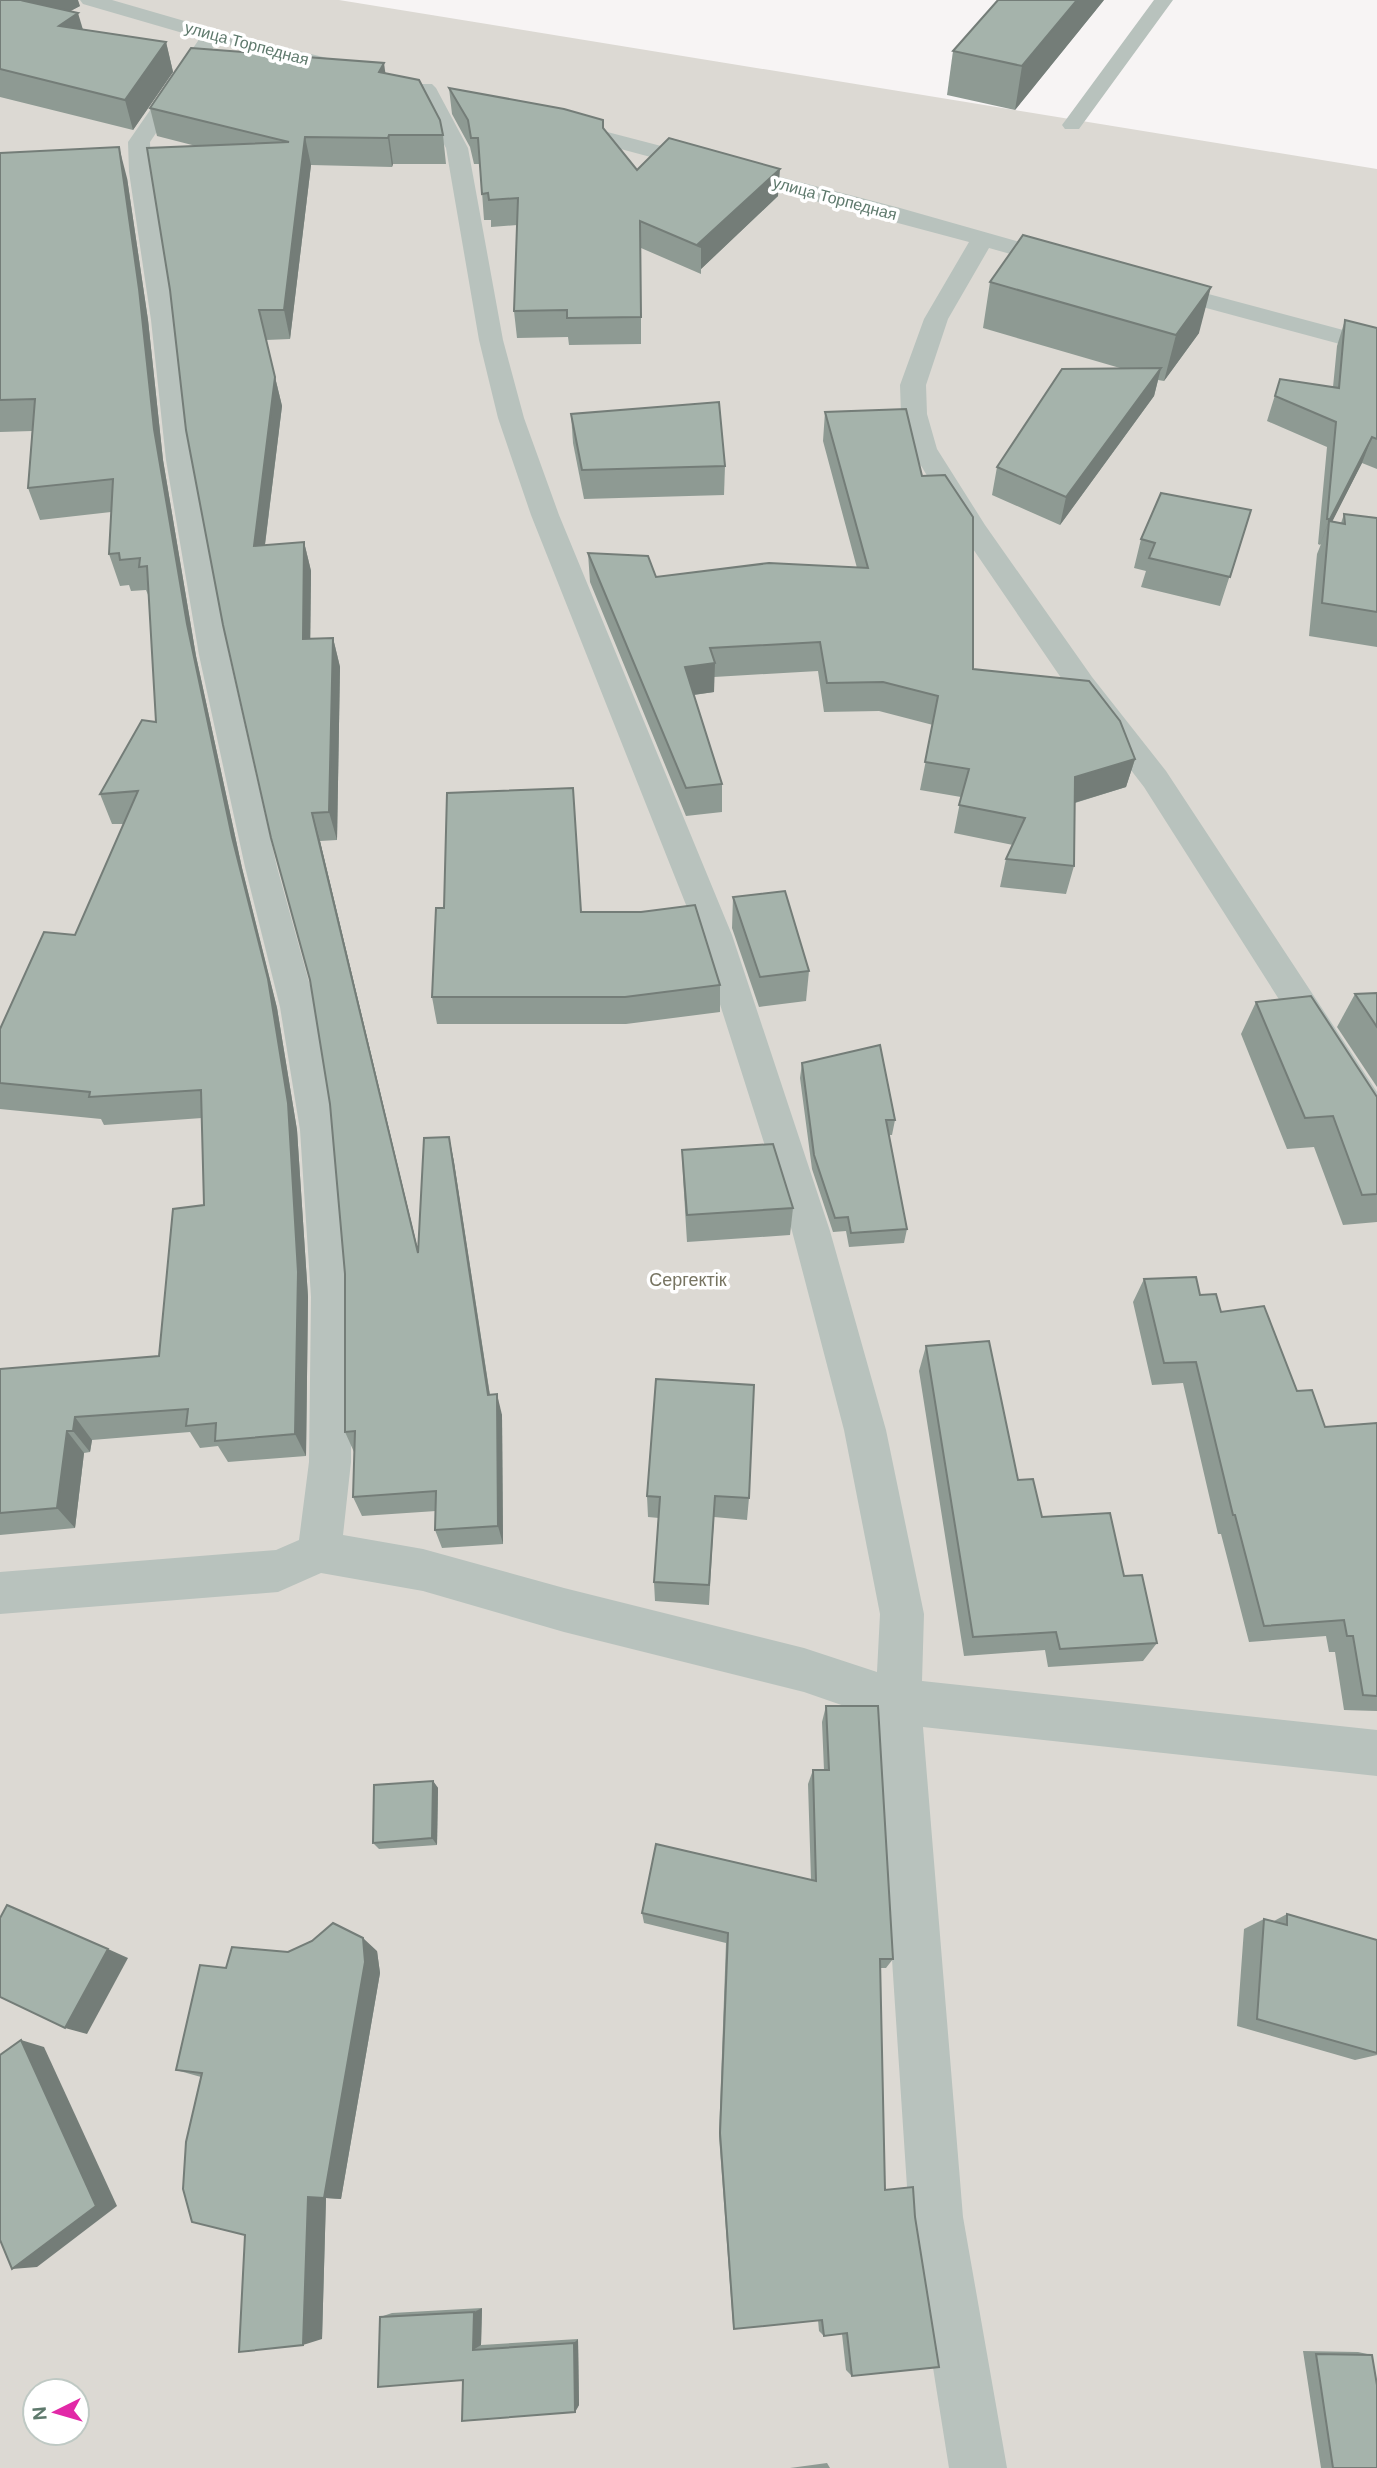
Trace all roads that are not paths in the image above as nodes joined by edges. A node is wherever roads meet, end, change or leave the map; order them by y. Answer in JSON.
{"nodes":[{"id":1,"x":90,"y":0,"type":"edge"},
{"id":2,"x":1164,"y":0,"type":"edge"},
{"id":3,"x":212,"y":35,"type":"junction"},
{"id":4,"x":372,"y":75,"type":"edge"},
{"id":5,"x":429,"y":90,"type":"dead end"},
{"id":6,"x":544,"y":121,"type":"edge"},
{"id":7,"x":1072,"y":125,"type":"dead end"},
{"id":8,"x":982,"y":240,"type":"junction"},
{"id":9,"x":1087,"y":268,"type":"edge"},
{"id":10,"x":1139,"y":282,"type":"edge"},
{"id":11,"x":1377,"y":347,"type":"edge"},
{"id":12,"x":1377,"y":1122,"type":"edge"},
{"id":13,"x":318,"y":1552,"type":"junction"},
{"id":14,"x":0,"y":1593,"type":"edge"},
{"id":15,"x":898,"y":1702,"type":"junction"},
{"id":16,"x":1377,"y":1753,"type":"edge"},
{"id":17,"x":978,"y":2468,"type":"edge"}],
"edges":[{"from":1,"to":3,"type":"street","name":"улица Торпедная"},
{"from":2,"to":7,"type":"lane"},
{"from":3,"to":4,"type":"street","name":"улица Торпедная"},
{"from":3,"to":13,"type":"street"},
{"from":5,"to":15,"type":"street"},
{"from":6,"to":8,"type":"street","name":"улица Торпедная"},
{"from":8,"to":9,"type":"street","name":"улица Торпедная"},
{"from":8,"to":12,"type":"street"},
{"from":10,"to":11,"type":"street"},
{"from":13,"to":14,"type":"street"},
{"from":13,"to":15,"type":"street"},
{"from":15,"to":16,"type":"street"},
{"from":15,"to":17,"type":"street"}]}
